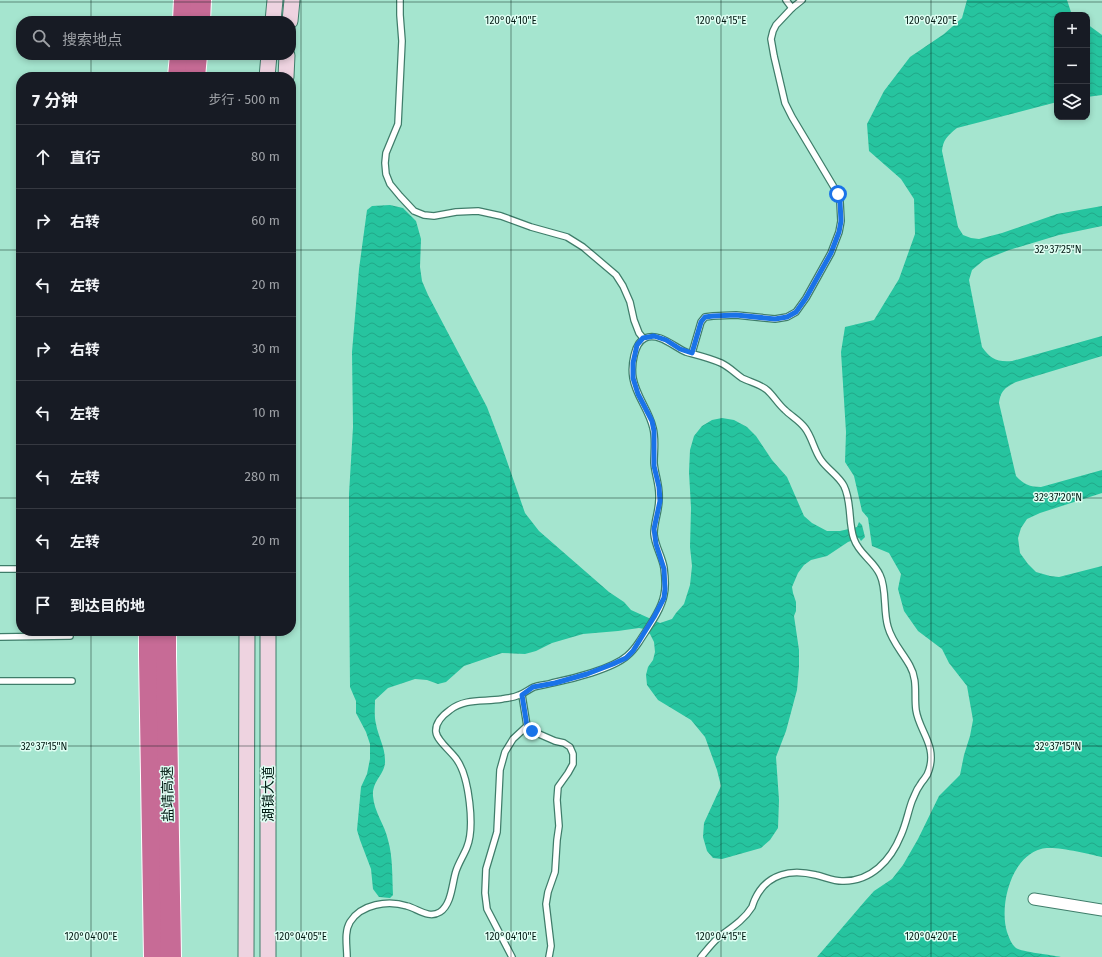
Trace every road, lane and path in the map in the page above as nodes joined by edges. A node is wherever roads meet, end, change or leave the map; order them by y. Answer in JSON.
{"nodes":[{"id":1,"x":184,"y":0,"type":"edge"},
{"id":2,"x":201,"y":0,"type":"edge"},
{"id":3,"x":275,"y":0,"type":"edge"},
{"id":4,"x":292,"y":0,"type":"edge"},
{"id":5,"x":400,"y":0,"type":"edge"},
{"id":6,"x":786,"y":0,"type":"edge"},
{"id":7,"x":802,"y":0,"type":"edge"},
{"id":8,"x":792,"y":8,"type":"junction"},
{"id":9,"x":183,"y":16,"type":"edge"},
{"id":10,"x":200,"y":16,"type":"edge"},
{"id":11,"x":273,"y":16,"type":"edge"},
{"id":12,"x":290,"y":16,"type":"edge"},
{"id":13,"x":180,"y":60,"type":"edge"},
{"id":14,"x":197,"y":60,"type":"edge"},
{"id":15,"x":269,"y":60,"type":"edge"},
{"id":16,"x":287,"y":60,"type":"edge"},
{"id":17,"x":178,"y":72,"type":"edge"},
{"id":18,"x":195,"y":72,"type":"edge"},
{"id":19,"x":267,"y":72,"type":"edge"},
{"id":20,"x":286,"y":72,"type":"edge"},
{"id":21,"x":643,"y":338,"type":"junction"},
{"id":22,"x":692,"y":353,"type":"junction"},
{"id":23,"x":0,"y":569,"type":"edge"},
{"id":24,"x":16,"y":569,"type":"edge"},
{"id":25,"x":70,"y":636,"type":"edge"},
{"id":26,"x":149,"y":636,"type":"edge"},
{"id":27,"x":166,"y":636,"type":"edge"},
{"id":28,"x":247,"y":636,"type":"edge"},
{"id":29,"x":268,"y":636,"type":"edge"},
{"id":30,"x":0,"y":637,"type":"edge"},
{"id":31,"x":0,"y":681,"type":"edge"},
{"id":32,"x":72,"y":681,"type":"dead end"},
{"id":33,"x":522,"y":695,"type":"junction"},
{"id":34,"x":527,"y":726,"type":"junction"},
{"id":35,"x":1034,"y":899,"type":"dead end"},
{"id":36,"x":1102,"y":910,"type":"edge"},
{"id":37,"x":154,"y":957,"type":"edge"},
{"id":38,"x":171,"y":957,"type":"edge"},
{"id":39,"x":246,"y":957,"type":"edge"},
{"id":40,"x":268,"y":957,"type":"edge"},
{"id":41,"x":347,"y":957,"type":"edge"},
{"id":42,"x":512,"y":957,"type":"edge"},
{"id":43,"x":549,"y":957,"type":"edge"},
{"id":44,"x":701,"y":957,"type":"edge"}],
"edges":[{"from":1,"to":9,"type":"highway"},
{"from":2,"to":10,"type":"highway"},
{"from":3,"to":11,"type":"main road"},
{"from":4,"to":12,"type":"main road"},
{"from":5,"to":21,"type":"lane"},
{"from":6,"to":8,"type":"lane"},
{"from":7,"to":8,"type":"lane"},
{"from":8,"to":22,"type":"lane"},
{"from":13,"to":17,"type":"highway"},
{"from":14,"to":18,"type":"highway"},
{"from":15,"to":19,"type":"main road"},
{"from":16,"to":20,"type":"main road"},
{"from":21,"to":22,"type":"lane"},
{"from":21,"to":33,"type":"lane"},
{"from":22,"to":44,"type":"lane"},
{"from":23,"to":24,"type":"lane"},
{"from":25,"to":30,"type":"lane"},
{"from":26,"to":37,"type":"highway","name":"盐靖高速"},
{"from":27,"to":38,"type":"highway","name":"盐靖高速"},
{"from":28,"to":39,"type":"main road","name":"湖镇大道"},
{"from":29,"to":40,"type":"main road","name":"湖镇大道"},
{"from":31,"to":32,"type":"lane"},
{"from":33,"to":34,"type":"lane"},
{"from":33,"to":41,"type":"lane"},
{"from":34,"to":42,"type":"lane"},
{"from":34,"to":43,"type":"lane"},
{"from":35,"to":36,"type":"street"}]}
